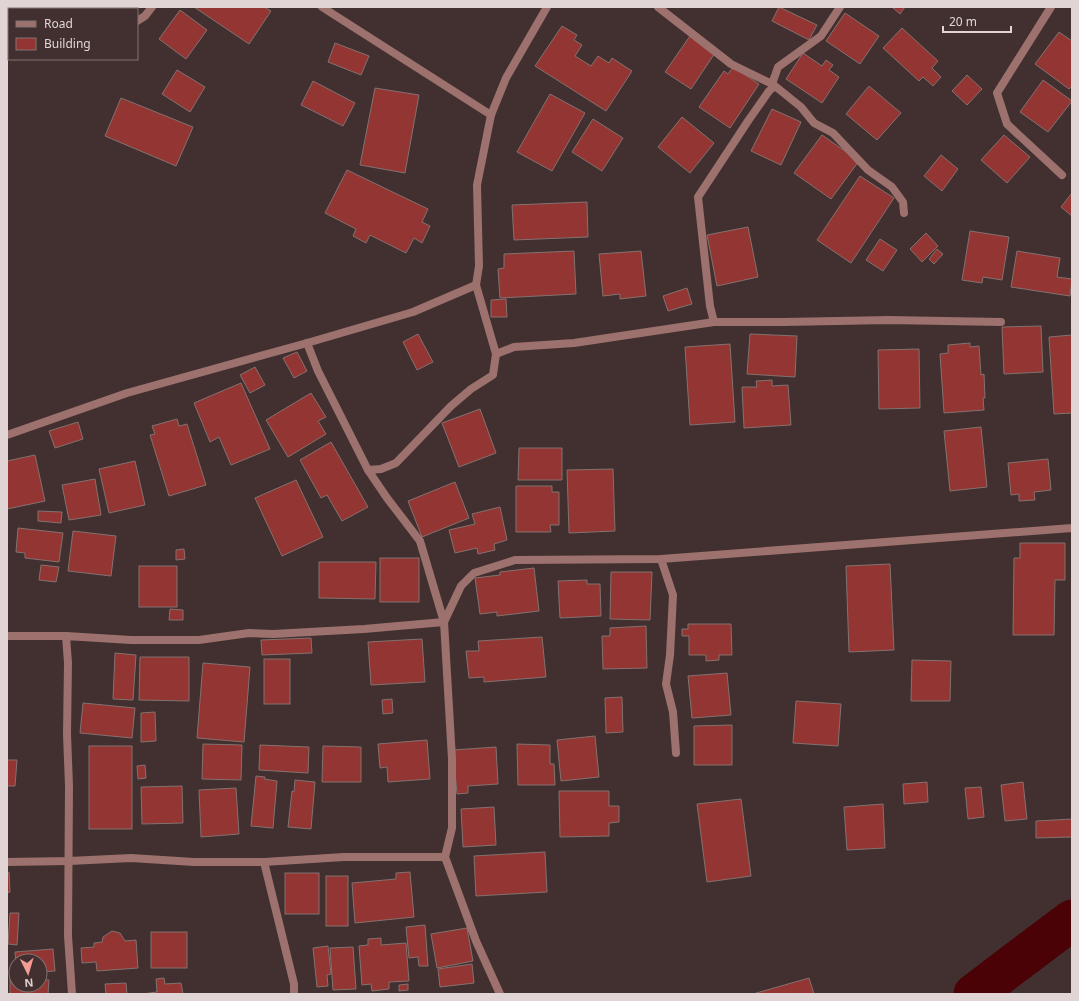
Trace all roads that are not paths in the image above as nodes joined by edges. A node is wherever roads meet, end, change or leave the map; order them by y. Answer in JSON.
{"nodes":[{"id":1,"x":152,"y":7,"type":"edge"},
{"id":2,"x":322,"y":7,"type":"edge"},
{"id":3,"x":547,"y":7,"type":"edge"},
{"id":4,"x":658,"y":7,"type":"edge"},
{"id":5,"x":840,"y":7,"type":"edge"},
{"id":6,"x":1051,"y":7,"type":"edge"},
{"id":7,"x":138,"y":20,"type":"edge"},
{"id":8,"x":491,"y":115,"type":"junction"},
{"id":9,"x":1062,"y":175,"type":"dead end"},
{"id":10,"x":904,"y":213,"type":"dead end"},
{"id":11,"x":476,"y":285,"type":"junction"},
{"id":12,"x":714,"y":322,"type":"junction"},
{"id":13,"x":1001,"y":322,"type":"dead end"},
{"id":14,"x":307,"y":343,"type":"junction"},
{"id":15,"x":496,"y":354,"type":"junction"},
{"id":16,"x":7,"y":435,"type":"edge"},
{"id":17,"x":368,"y":470,"type":"junction"},
{"id":18,"x":1072,"y":528,"type":"edge"},
{"id":19,"x":661,"y":559,"type":"junction"},
{"id":20,"x":444,"y":622,"type":"junction"},
{"id":21,"x":7,"y":636,"type":"edge"},
{"id":22,"x":66,"y":636,"type":"junction"},
{"id":23,"x":676,"y":753,"type":"dead end"},
{"id":24,"x":445,"y":857,"type":"junction"},
{"id":25,"x":69,"y":861,"type":"junction"},
{"id":26,"x":7,"y":862,"type":"edge"},
{"id":27,"x":264,"y":862,"type":"junction"},
{"id":28,"x":72,"y":994,"type":"edge"},
{"id":29,"x":294,"y":994,"type":"edge"},
{"id":30,"x":500,"y":994,"type":"edge"}],
"edges":[{"from":1,"to":7,"type":"street"},
{"from":2,"to":8,"type":"street"},
{"from":3,"to":8,"type":"street"},
{"from":4,"to":5,"type":"street"},
{"from":6,"to":9,"type":"street"},
{"from":8,"to":11,"type":"street"},
{"from":10,"to":12,"type":"street"},
{"from":11,"to":14,"type":"street"},
{"from":11,"to":15,"type":"street"},
{"from":12,"to":13,"type":"street"},
{"from":12,"to":15,"type":"street"},
{"from":14,"to":16,"type":"street"},
{"from":14,"to":17,"type":"street"},
{"from":15,"to":17,"type":"street"},
{"from":17,"to":20,"type":"street"},
{"from":18,"to":19,"type":"street"},
{"from":19,"to":20,"type":"street"},
{"from":19,"to":23,"type":"street"},
{"from":20,"to":22,"type":"street"},
{"from":20,"to":24,"type":"street"},
{"from":21,"to":22,"type":"street"},
{"from":22,"to":25,"type":"street"},
{"from":24,"to":27,"type":"street"},
{"from":24,"to":30,"type":"street"},
{"from":25,"to":26,"type":"street"},
{"from":25,"to":27,"type":"street"},
{"from":25,"to":28,"type":"street"},
{"from":27,"to":29,"type":"street"}]}
